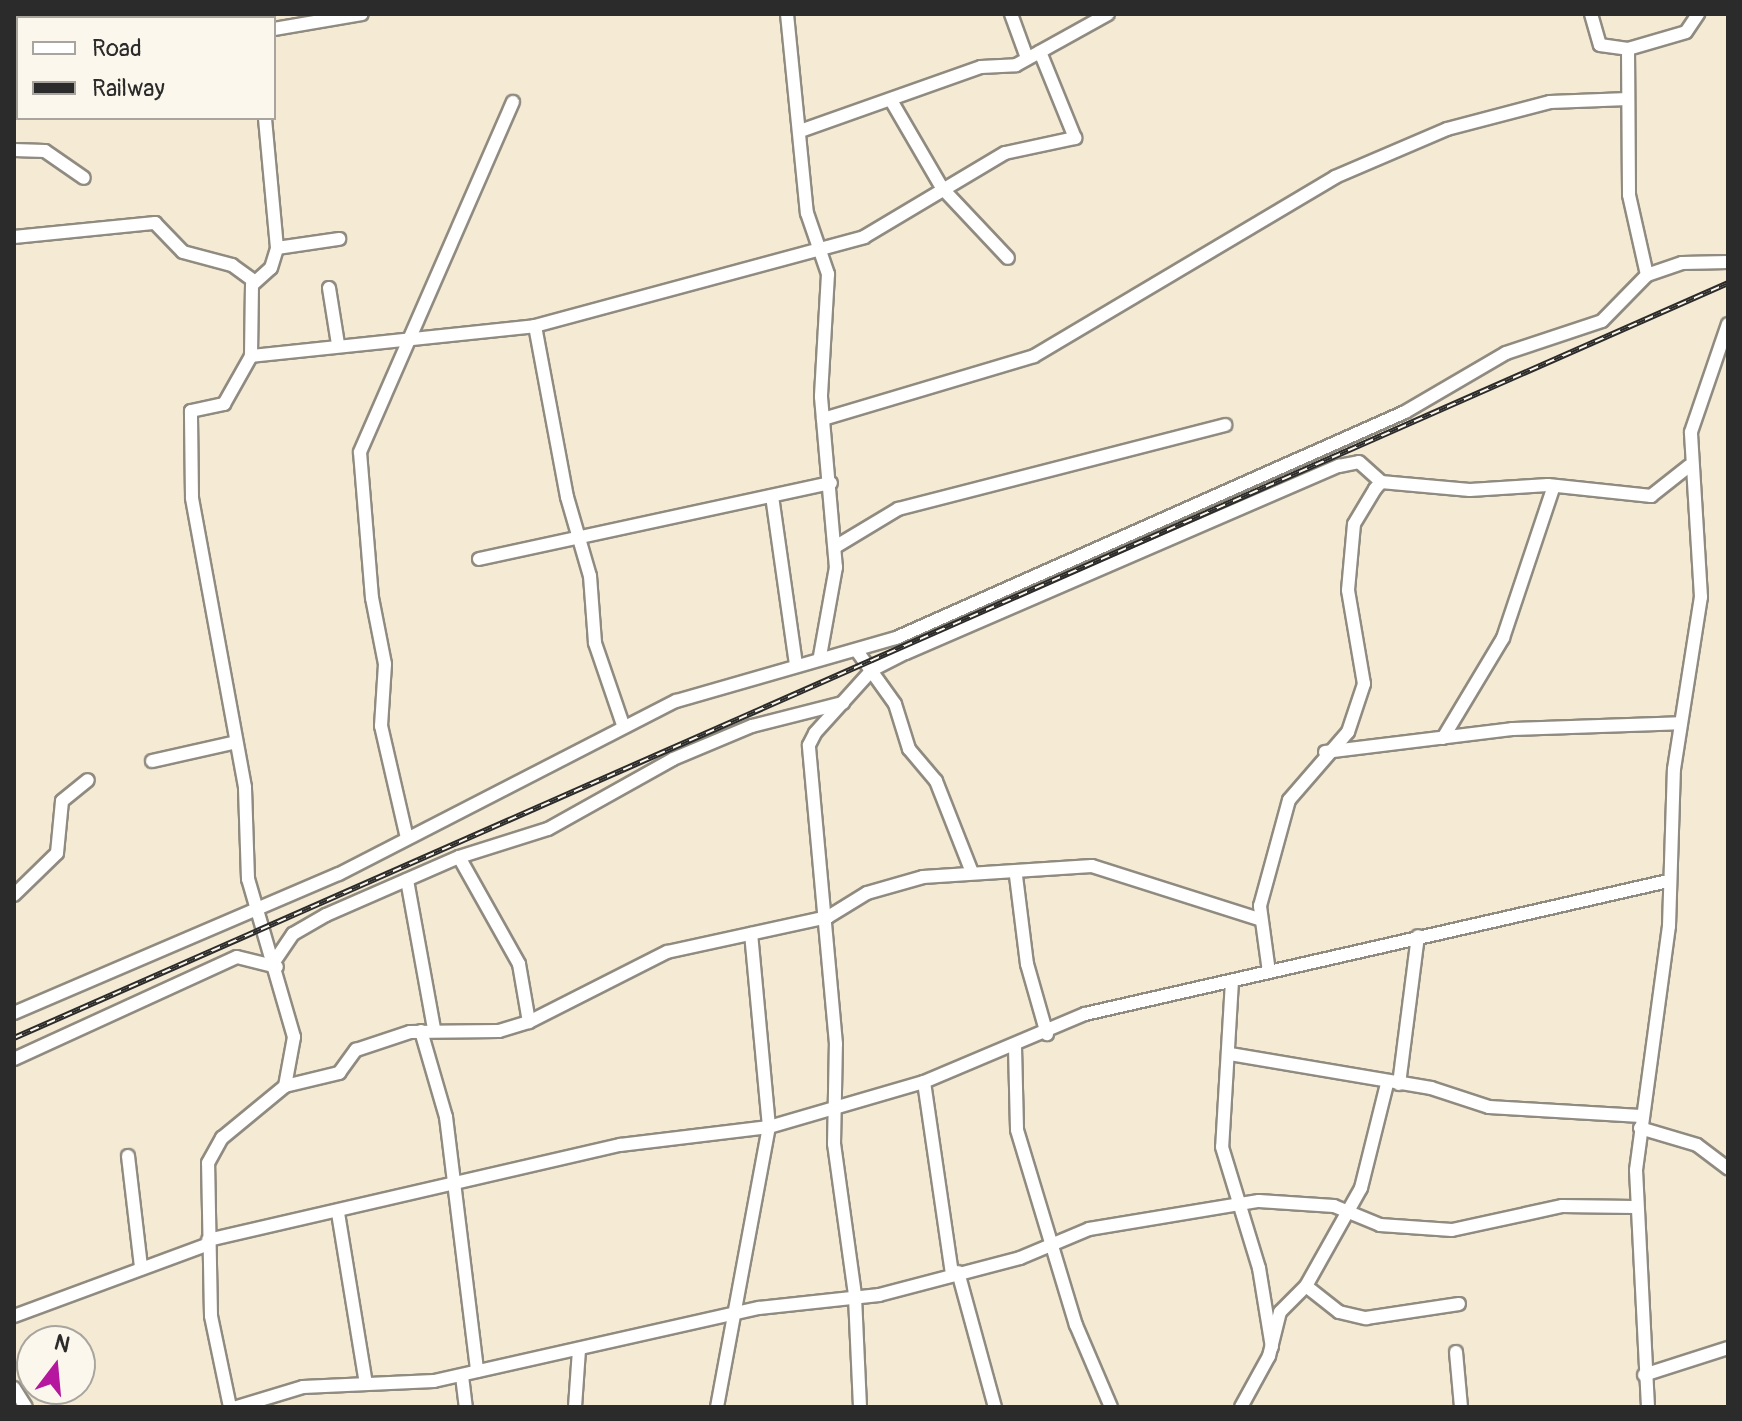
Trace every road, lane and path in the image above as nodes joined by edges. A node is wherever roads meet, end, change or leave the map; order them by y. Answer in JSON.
{"nodes":[{"id":1,"x":362,"y":14,"type":"edge"},
{"id":2,"x":787,"y":14,"type":"edge"},
{"id":3,"x":1011,"y":14,"type":"edge"},
{"id":4,"x":1108,"y":14,"type":"edge"},
{"id":5,"x":1591,"y":14,"type":"edge"},
{"id":6,"x":1698,"y":14,"type":"edge"},
{"id":7,"x":276,"y":29,"type":"edge"},
{"id":8,"x":1628,"y":49,"type":"junction"},
{"id":9,"x":1040,"y":52,"type":"junction"},
{"id":10,"x":1027,"y":58,"type":"junction"},
{"id":11,"x":1628,"y":99,"type":"junction"},
{"id":12,"x":513,"y":102,"type":"dead end"},
{"id":13,"x":892,"y":102,"type":"junction"},
{"id":14,"x":265,"y":120,"type":"edge"},
{"id":15,"x":803,"y":130,"type":"junction"},
{"id":16,"x":14,"y":150,"type":"edge"},
{"id":17,"x":84,"y":178,"type":"dead end"},
{"id":18,"x":942,"y":188,"type":"junction"},
{"id":19,"x":14,"y":237,"type":"edge"},
{"id":20,"x":339,"y":239,"type":"dead end"},
{"id":21,"x":277,"y":248,"type":"junction"},
{"id":22,"x":822,"y":250,"type":"junction"},
{"id":23,"x":1008,"y":258,"type":"dead end"},
{"id":24,"x":1728,"y":262,"type":"edge"},
{"id":25,"x":1647,"y":275,"type":"junction"},
{"id":26,"x":254,"y":281,"type":"junction"},
{"id":27,"x":329,"y":288,"type":"dead end"},
{"id":28,"x":1728,"y":324,"type":"edge"},
{"id":29,"x":535,"y":326,"type":"junction"},
{"id":30,"x":411,"y":335,"type":"junction"},
{"id":31,"x":338,"y":344,"type":"junction"},
{"id":32,"x":251,"y":356,"type":"junction"},
{"id":33,"x":823,"y":419,"type":"junction"},
{"id":34,"x":1225,"y":425,"type":"dead end"},
{"id":35,"x":1689,"y":466,"type":"junction"},
{"id":36,"x":1381,"y":482,"type":"junction"},
{"id":37,"x":831,"y":483,"type":"junction"},
{"id":38,"x":1554,"y":486,"type":"junction"},
{"id":39,"x":772,"y":496,"type":"junction"},
{"id":40,"x":580,"y":539,"type":"junction"},
{"id":41,"x":835,"y":547,"type":"junction"},
{"id":42,"x":479,"y":559,"type":"dead end"},
{"id":43,"x":857,"y":651,"type":"junction"},
{"id":44,"x":820,"y":656,"type":"junction"},
{"id":45,"x":796,"y":664,"type":"junction"},
{"id":46,"x":872,"y":670,"type":"junction"},
{"id":47,"x":847,"y":702,"type":"junction"},
{"id":48,"x":1681,"y":723,"type":"junction"},
{"id":49,"x":623,"y":725,"type":"junction"},
{"id":50,"x":1443,"y":738,"type":"junction"},
{"id":51,"x":236,"y":742,"type":"junction"},
{"id":52,"x":1325,"y":752,"type":"junction"},
{"id":53,"x":152,"y":761,"type":"dead end"},
{"id":54,"x":88,"y":780,"type":"dead end"},
{"id":55,"x":406,"y":834,"type":"junction"},
{"id":56,"x":459,"y":857,"type":"junction"},
{"id":57,"x":971,"y":870,"type":"junction"},
{"id":58,"x":1016,"y":876,"type":"junction"},
{"id":59,"x":407,"y":880,"type":"junction"},
{"id":60,"x":1668,"y":881,"type":"junction"},
{"id":61,"x":14,"y":895,"type":"edge"},
{"id":62,"x":256,"y":907,"type":"junction"},
{"id":63,"x":828,"y":917,"type":"junction"},
{"id":64,"x":1259,"y":919,"type":"junction"},
{"id":65,"x":751,"y":934,"type":"junction"},
{"id":66,"x":1418,"y":936,"type":"junction"},
{"id":67,"x":276,"y":964,"type":"junction"},
{"id":68,"x":1269,"y":972,"type":"junction"},
{"id":69,"x":1232,"y":981,"type":"junction"},
{"id":70,"x":14,"y":1013,"type":"edge"},
{"id":71,"x":529,"y":1022,"type":"junction"},
{"id":72,"x":428,"y":1030,"type":"junction"},
{"id":73,"x":1047,"y":1034,"type":"junction"},
{"id":74,"x":1015,"y":1047,"type":"junction"},
{"id":75,"x":1230,"y":1054,"type":"junction"},
{"id":76,"x":14,"y":1059,"type":"edge"},
{"id":77,"x":924,"y":1082,"type":"junction"},
{"id":78,"x":1393,"y":1084,"type":"junction"},
{"id":79,"x":285,"y":1086,"type":"junction"},
{"id":80,"x":833,"y":1111,"type":"junction"},
{"id":81,"x":1641,"y":1122,"type":"junction"},
{"id":82,"x":769,"y":1127,"type":"junction"},
{"id":83,"x":128,"y":1156,"type":"dead end"},
{"id":84,"x":1728,"y":1168,"type":"edge"},
{"id":85,"x":454,"y":1182,"type":"junction"},
{"id":86,"x":1239,"y":1204,"type":"junction"},
{"id":87,"x":1634,"y":1207,"type":"junction"},
{"id":88,"x":1350,"y":1210,"type":"junction"},
{"id":89,"x":338,"y":1213,"type":"junction"},
{"id":90,"x":207,"y":1242,"type":"junction"},
{"id":91,"x":1050,"y":1246,"type":"junction"},
{"id":92,"x":141,"y":1266,"type":"junction"},
{"id":93,"x":955,"y":1273,"type":"junction"},
{"id":94,"x":1306,"y":1286,"type":"junction"},
{"id":95,"x":855,"y":1295,"type":"junction"},
{"id":96,"x":1459,"y":1304,"type":"dead end"},
{"id":97,"x":735,"y":1315,"type":"junction"},
{"id":98,"x":14,"y":1316,"type":"edge"},
{"id":99,"x":1272,"y":1347,"type":"junction"},
{"id":100,"x":1728,"y":1348,"type":"edge"},
{"id":101,"x":579,"y":1350,"type":"junction"},
{"id":102,"x":1456,"y":1352,"type":"dead end"},
{"id":103,"x":477,"y":1371,"type":"junction"},
{"id":104,"x":1644,"y":1375,"type":"junction"},
{"id":105,"x":462,"y":1376,"type":"junction"},
{"id":106,"x":366,"y":1384,"type":"junction"},
{"id":107,"x":14,"y":1388,"type":"edge"},
{"id":108,"x":26,"y":1407,"type":"edge"},
{"id":109,"x":230,"y":1407,"type":"edge"},
{"id":110,"x":237,"y":1407,"type":"edge"},
{"id":111,"x":466,"y":1407,"type":"edge"},
{"id":112,"x":575,"y":1407,"type":"edge"},
{"id":113,"x":717,"y":1407,"type":"edge"},
{"id":114,"x":860,"y":1407,"type":"edge"},
{"id":115,"x":995,"y":1407,"type":"edge"},
{"id":116,"x":1111,"y":1407,"type":"edge"},
{"id":117,"x":1241,"y":1407,"type":"edge"},
{"id":118,"x":1461,"y":1407,"type":"edge"},
{"id":119,"x":1648,"y":1407,"type":"edge"}],
"edges":[{"from":1,"to":7,"type":"street"},
{"from":2,"to":15,"type":"street"},
{"from":3,"to":10,"type":"street"},
{"from":4,"to":9,"type":"street"},
{"from":5,"to":8,"type":"street"},
{"from":6,"to":8,"type":"street"},
{"from":8,"to":11,"type":"street"},
{"from":9,"to":10,"type":"street"},
{"from":9,"to":18,"type":"street"},
{"from":10,"to":13,"type":"street"},
{"from":11,"to":25,"type":"street"},
{"from":11,"to":33,"type":"street"},
{"from":12,"to":30,"type":"street"},
{"from":13,"to":15,"type":"street"},
{"from":13,"to":18,"type":"street"},
{"from":14,"to":21,"type":"street"},
{"from":15,"to":22,"type":"street"},
{"from":16,"to":17,"type":"street"},
{"from":18,"to":22,"type":"street"},
{"from":18,"to":23,"type":"street"},
{"from":19,"to":26,"type":"street"},
{"from":20,"to":21,"type":"street"},
{"from":21,"to":26,"type":"street"},
{"from":22,"to":29,"type":"street"},
{"from":22,"to":33,"type":"street"},
{"from":24,"to":25,"type":"street"},
{"from":25,"to":43,"type":"street"},
{"from":26,"to":32,"type":"street"},
{"from":27,"to":31,"type":"street"},
{"from":28,"to":35,"type":"street"},
{"from":29,"to":30,"type":"street"},
{"from":29,"to":40,"type":"street"},
{"from":30,"to":31,"type":"street"},
{"from":30,"to":55,"type":"street"},
{"from":31,"to":32,"type":"street"},
{"from":32,"to":51,"type":"street"},
{"from":33,"to":37,"type":"street"},
{"from":34,"to":41,"type":"street"},
{"from":35,"to":38,"type":"street"},
{"from":35,"to":48,"type":"street"},
{"from":36,"to":38,"type":"street"},
{"from":36,"to":46,"type":"street"},
{"from":36,"to":52,"type":"street"},
{"from":37,"to":39,"type":"street"},
{"from":37,"to":41,"type":"street"},
{"from":38,"to":50,"type":"street"},
{"from":39,"to":40,"type":"street"},
{"from":39,"to":45,"type":"street"},
{"from":40,"to":42,"type":"street"},
{"from":40,"to":49,"type":"street"},
{"from":41,"to":44,"type":"street"},
{"from":43,"to":44,"type":"street"},
{"from":43,"to":46,"type":"street"},
{"from":44,"to":45,"type":"street"},
{"from":45,"to":49,"type":"street"},
{"from":46,"to":47,"type":"street"},
{"from":46,"to":57,"type":"street"},
{"from":47,"to":56,"type":"street"},
{"from":47,"to":63,"type":"street"},
{"from":48,"to":50,"type":"street"},
{"from":48,"to":60,"type":"street"},
{"from":49,"to":55,"type":"street"},
{"from":50,"to":52,"type":"street"},
{"from":51,"to":53,"type":"street"},
{"from":51,"to":62,"type":"street"},
{"from":52,"to":64,"type":"street"},
{"from":54,"to":61,"type":"street"},
{"from":55,"to":62,"type":"street"},
{"from":56,"to":59,"type":"street"},
{"from":56,"to":71,"type":"street"},
{"from":57,"to":58,"type":"street"},
{"from":57,"to":63,"type":"street"},
{"from":58,"to":64,"type":"street"},
{"from":58,"to":73,"type":"street"},
{"from":59,"to":67,"type":"street"},
{"from":59,"to":72,"type":"street"},
{"from":60,"to":66,"type":"street"},
{"from":60,"to":81,"type":"street"},
{"from":62,"to":67,"type":"street"},
{"from":62,"to":70,"type":"street"},
{"from":63,"to":65,"type":"street"},
{"from":63,"to":80,"type":"street"},
{"from":64,"to":68,"type":"street"},
{"from":65,"to":71,"type":"street"},
{"from":65,"to":82,"type":"street"},
{"from":66,"to":68,"type":"street"},
{"from":66,"to":78,"type":"street"},
{"from":67,"to":76,"type":"street"},
{"from":67,"to":79,"type":"street"},
{"from":68,"to":69,"type":"street"},
{"from":69,"to":73,"type":"street"},
{"from":69,"to":75,"type":"street"},
{"from":71,"to":72,"type":"street"},
{"from":72,"to":79,"type":"street"},
{"from":72,"to":85,"type":"street"},
{"from":73,"to":74,"type":"street"},
{"from":74,"to":77,"type":"street"},
{"from":74,"to":91,"type":"street"},
{"from":75,"to":78,"type":"street"},
{"from":75,"to":86,"type":"street"},
{"from":77,"to":80,"type":"street"},
{"from":77,"to":93,"type":"street"},
{"from":78,"to":81,"type":"street"},
{"from":78,"to":88,"type":"street"},
{"from":79,"to":90,"type":"street"},
{"from":80,"to":82,"type":"street"},
{"from":80,"to":95,"type":"street"},
{"from":81,"to":84,"type":"street"},
{"from":81,"to":87,"type":"street"},
{"from":82,"to":85,"type":"street"},
{"from":82,"to":97,"type":"street"},
{"from":83,"to":92,"type":"street"},
{"from":85,"to":89,"type":"street"},
{"from":85,"to":103,"type":"street"},
{"from":86,"to":88,"type":"street"},
{"from":86,"to":91,"type":"street"},
{"from":86,"to":99,"type":"street"},
{"from":87,"to":88,"type":"street"},
{"from":87,"to":104,"type":"street"},
{"from":88,"to":94,"type":"street"},
{"from":89,"to":90,"type":"street"},
{"from":89,"to":106,"type":"street"},
{"from":90,"to":92,"type":"street"},
{"from":90,"to":109,"type":"street"},
{"from":91,"to":93,"type":"street"},
{"from":91,"to":116,"type":"street"},
{"from":92,"to":98,"type":"street"},
{"from":93,"to":95,"type":"street"},
{"from":93,"to":115,"type":"street"},
{"from":94,"to":96,"type":"street"},
{"from":94,"to":99,"type":"street"},
{"from":95,"to":97,"type":"street"},
{"from":95,"to":114,"type":"street"},
{"from":97,"to":101,"type":"street"},
{"from":97,"to":113,"type":"street"},
{"from":99,"to":117,"type":"street"},
{"from":100,"to":104,"type":"street"},
{"from":101,"to":103,"type":"street"},
{"from":101,"to":112,"type":"street"},
{"from":102,"to":118,"type":"street"},
{"from":103,"to":105,"type":"street"},
{"from":104,"to":119,"type":"street"},
{"from":105,"to":106,"type":"street"},
{"from":105,"to":111,"type":"street"},
{"from":106,"to":110,"type":"street"},
{"from":107,"to":108,"type":"street"}]}
